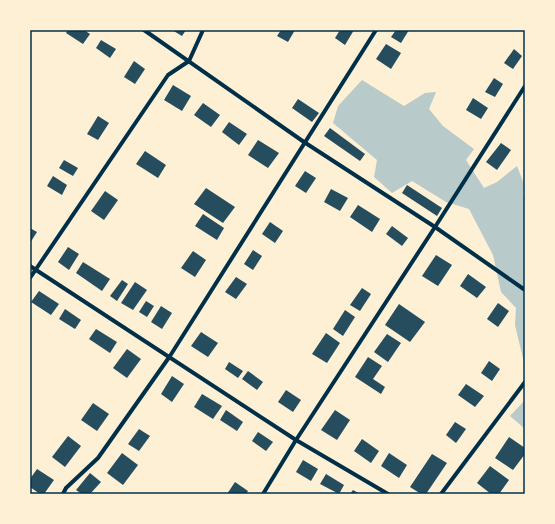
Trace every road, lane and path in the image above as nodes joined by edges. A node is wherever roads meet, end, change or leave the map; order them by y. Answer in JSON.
{"nodes":[{"id":1,"x":144,"y":30,"type":"edge"},
{"id":2,"x":203,"y":30,"type":"edge"},
{"id":3,"x":376,"y":30,"type":"edge"},
{"id":4,"x":189,"y":61,"type":"junction"},
{"id":5,"x":525,"y":86,"type":"edge"},
{"id":6,"x":304,"y":142,"type":"junction"},
{"id":7,"x":435,"y":227,"type":"junction"},
{"id":8,"x":30,"y":266,"type":"edge"},
{"id":9,"x":35,"y":269,"type":"junction"},
{"id":10,"x":30,"y":278,"type":"edge"},
{"id":11,"x":525,"y":290,"type":"edge"},
{"id":12,"x":170,"y":356,"type":"junction"},
{"id":13,"x":525,"y":382,"type":"edge"},
{"id":14,"x":296,"y":440,"type":"junction"},
{"id":15,"x":63,"y":494,"type":"edge"},
{"id":16,"x":263,"y":494,"type":"edge"},
{"id":17,"x":388,"y":494,"type":"edge"},
{"id":18,"x":441,"y":494,"type":"edge"}],
"edges":[{"from":1,"to":4,"type":"street"},
{"from":2,"to":4,"type":"street"},
{"from":3,"to":6,"type":"street"},
{"from":4,"to":6,"type":"street"},
{"from":4,"to":9,"type":"street"},
{"from":5,"to":7,"type":"street"},
{"from":6,"to":7,"type":"street"},
{"from":6,"to":12,"type":"street"},
{"from":7,"to":11,"type":"street"},
{"from":7,"to":14,"type":"street"},
{"from":8,"to":9,"type":"street"},
{"from":9,"to":10,"type":"street"},
{"from":9,"to":12,"type":"street"},
{"from":12,"to":14,"type":"street"},
{"from":12,"to":15,"type":"street"},
{"from":13,"to":18,"type":"street"},
{"from":14,"to":16,"type":"street"},
{"from":14,"to":17,"type":"street"}]}
